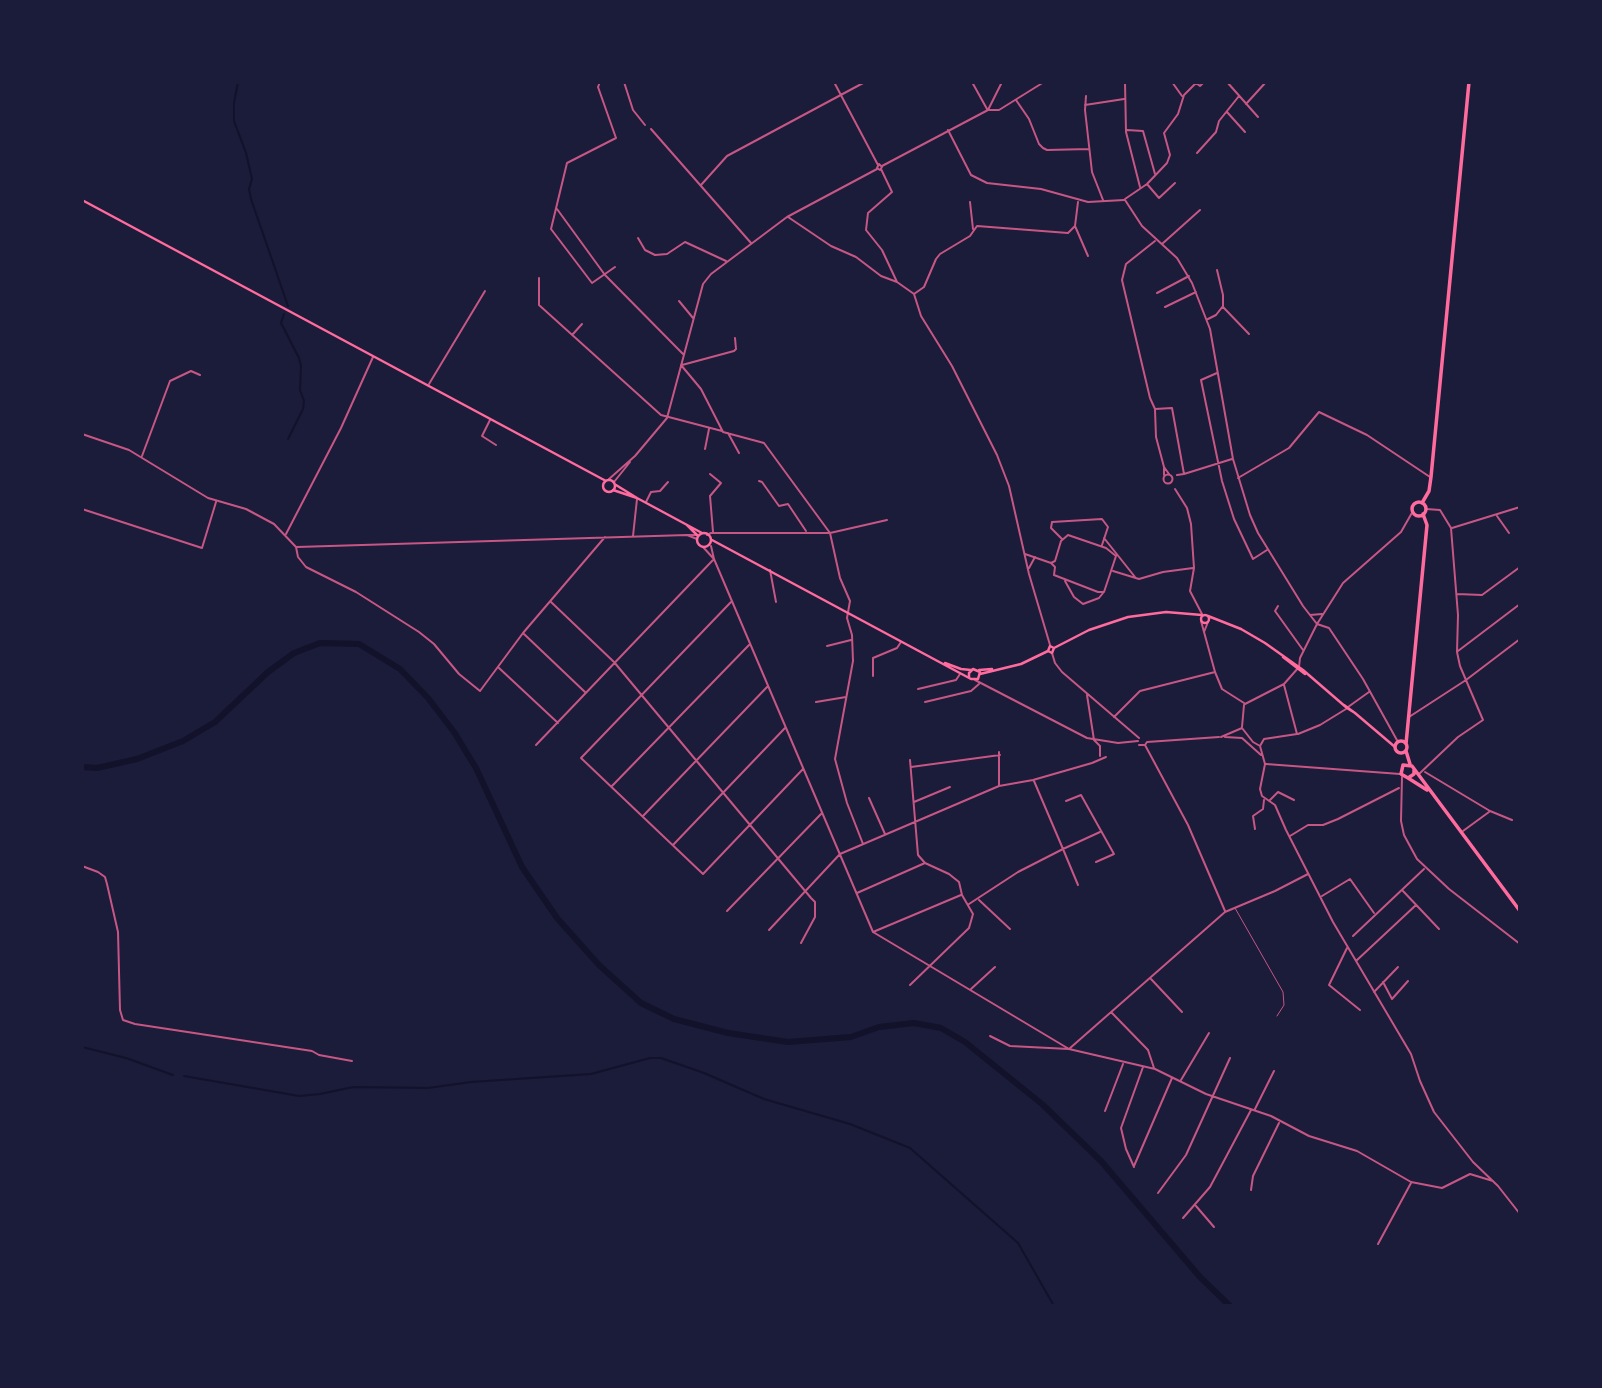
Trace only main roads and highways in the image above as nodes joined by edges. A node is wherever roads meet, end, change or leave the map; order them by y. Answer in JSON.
{"nodes":[{"id":1,"x":1469,"y":82,"type":"edge"},
{"id":2,"x":82,"y":200,"type":"edge"},
{"id":3,"x":606,"y":481,"type":"junction"},
{"id":4,"x":615,"y":483,"type":"junction"},
{"id":5,"x":613,"y":490,"type":"junction"},
{"id":6,"x":637,"y":498,"type":"junction"},
{"id":7,"x":1422,"y":503,"type":"junction"},
{"id":8,"x":1423,"y":514,"type":"junction"},
{"id":9,"x":684,"y":523,"type":"junction"},
{"id":10,"x":702,"y":533,"type":"junction"},
{"id":11,"x":697,"y":534,"type":"junction"},
{"id":12,"x":711,"y":543,"type":"junction"},
{"id":13,"x":1192,"y":614,"type":"junction"},
{"id":14,"x":1202,"y":615,"type":"junction"},
{"id":15,"x":1208,"y":620,"type":"junction"},
{"id":16,"x":1201,"y":621,"type":"junction"},
{"id":17,"x":942,"y":662,"type":"junction"},
{"id":18,"x":971,"y":670,"type":"junction"},
{"id":19,"x":980,"y":674,"type":"junction"},
{"id":20,"x":969,"y":677,"type":"junction"},
{"id":21,"x":1407,"y":733,"type":"junction"},
{"id":22,"x":1406,"y":744,"type":"junction"},
{"id":23,"x":1397,"y":745,"type":"junction"},
{"id":24,"x":1406,"y":751,"type":"junction"},
{"id":25,"x":1410,"y":764,"type":"junction"},
{"id":26,"x":1401,"y":767,"type":"junction"},
{"id":27,"x":1414,"y":770,"type":"junction"},
{"id":28,"x":1408,"y":778,"type":"junction"},
{"id":29,"x":1432,"y":794,"type":"junction"},
{"id":30,"x":1520,"y":911,"type":"edge"}],
"edges":[{"from":1,"to":7,"type":"main road"},
{"from":2,"to":3,"type":"main road"},
{"from":3,"to":4,"type":"main road"},
{"from":3,"to":5,"type":"main road"},
{"from":4,"to":5,"type":"main road"},
{"from":4,"to":6,"type":"main road"},
{"from":5,"to":6,"type":"main road"},
{"from":6,"to":9,"type":"main road"},
{"from":7,"to":8,"type":"main road"},
{"from":7,"to":8,"type":"main road"},
{"from":8,"to":21,"type":"main road"},
{"from":9,"to":10,"type":"main road"},
{"from":9,"to":11,"type":"main road"},
{"from":10,"to":11,"type":"main road"},
{"from":10,"to":12,"type":"main road"},
{"from":11,"to":12,"type":"main road"},
{"from":12,"to":17,"type":"main road"},
{"from":13,"to":14,"type":"main road"},
{"from":13,"to":16,"type":"main road"},
{"from":13,"to":19,"type":"main road"},
{"from":14,"to":15,"type":"main road"},
{"from":14,"to":16,"type":"main road"},
{"from":15,"to":16,"type":"main road"},
{"from":15,"to":23,"type":"main road"},
{"from":17,"to":18,"type":"main road"},
{"from":17,"to":20,"type":"main road"},
{"from":18,"to":19,"type":"main road"},
{"from":18,"to":20,"type":"main road"},
{"from":19,"to":20,"type":"main road"},
{"from":21,"to":22,"type":"main road"},
{"from":21,"to":23,"type":"main road"},
{"from":22,"to":23,"type":"main road"},
{"from":22,"to":24,"type":"main road"},
{"from":23,"to":24,"type":"main road"},
{"from":23,"to":26,"type":"main road"},
{"from":24,"to":25,"type":"main road"},
{"from":25,"to":26,"type":"main road"},
{"from":25,"to":27,"type":"main road"},
{"from":26,"to":28,"type":"main road"},
{"from":27,"to":28,"type":"main road"},
{"from":27,"to":29,"type":"main road"},
{"from":28,"to":29,"type":"main road"},
{"from":29,"to":30,"type":"main road"}]}
